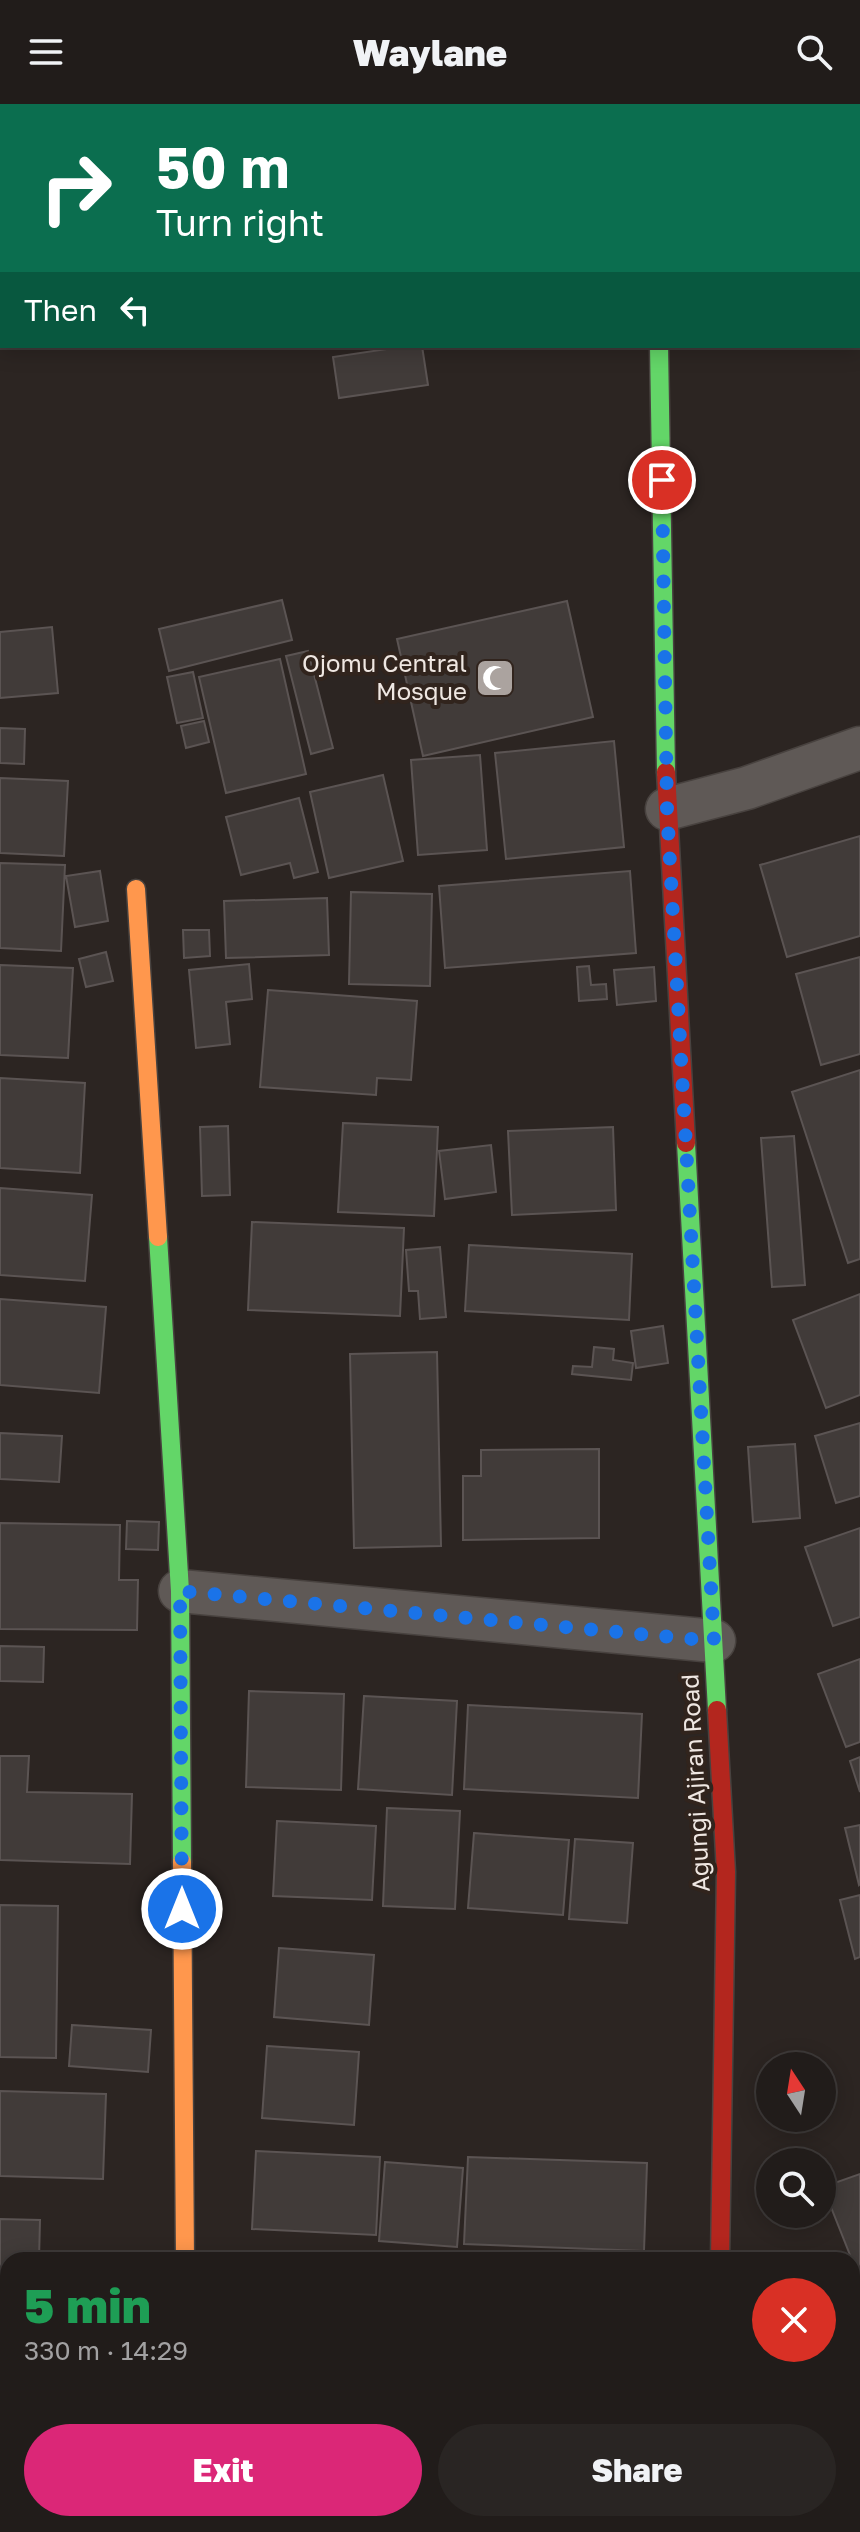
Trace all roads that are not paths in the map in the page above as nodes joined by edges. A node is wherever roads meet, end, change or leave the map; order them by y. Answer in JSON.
{"nodes":[{"id":1,"x":659,"y":348,"type":"edge"},
{"id":2,"x":860,"y":748,"type":"edge"},
{"id":3,"x":667,"y":809,"type":"junction"},
{"id":4,"x":136,"y":889,"type":"dead end"},
{"id":5,"x":180,"y":1591,"type":"junction"},
{"id":6,"x":714,"y":1641,"type":"junction"},
{"id":7,"x":185,"y":2252,"type":"edge"},
{"id":8,"x":720,"y":2252,"type":"edge"}],
"edges":[{"from":1,"to":3,"type":"street","name":"Agungi Ajiran Road"},
{"from":2,"to":3,"type":"street"},
{"from":3,"to":6,"type":"street","name":"Agungi Ajiran Road"},
{"from":4,"to":5,"type":"street"},
{"from":5,"to":6,"type":"street"},
{"from":5,"to":7,"type":"street"},
{"from":6,"to":8,"type":"street","name":"Agungi Ajiran Road"}]}
